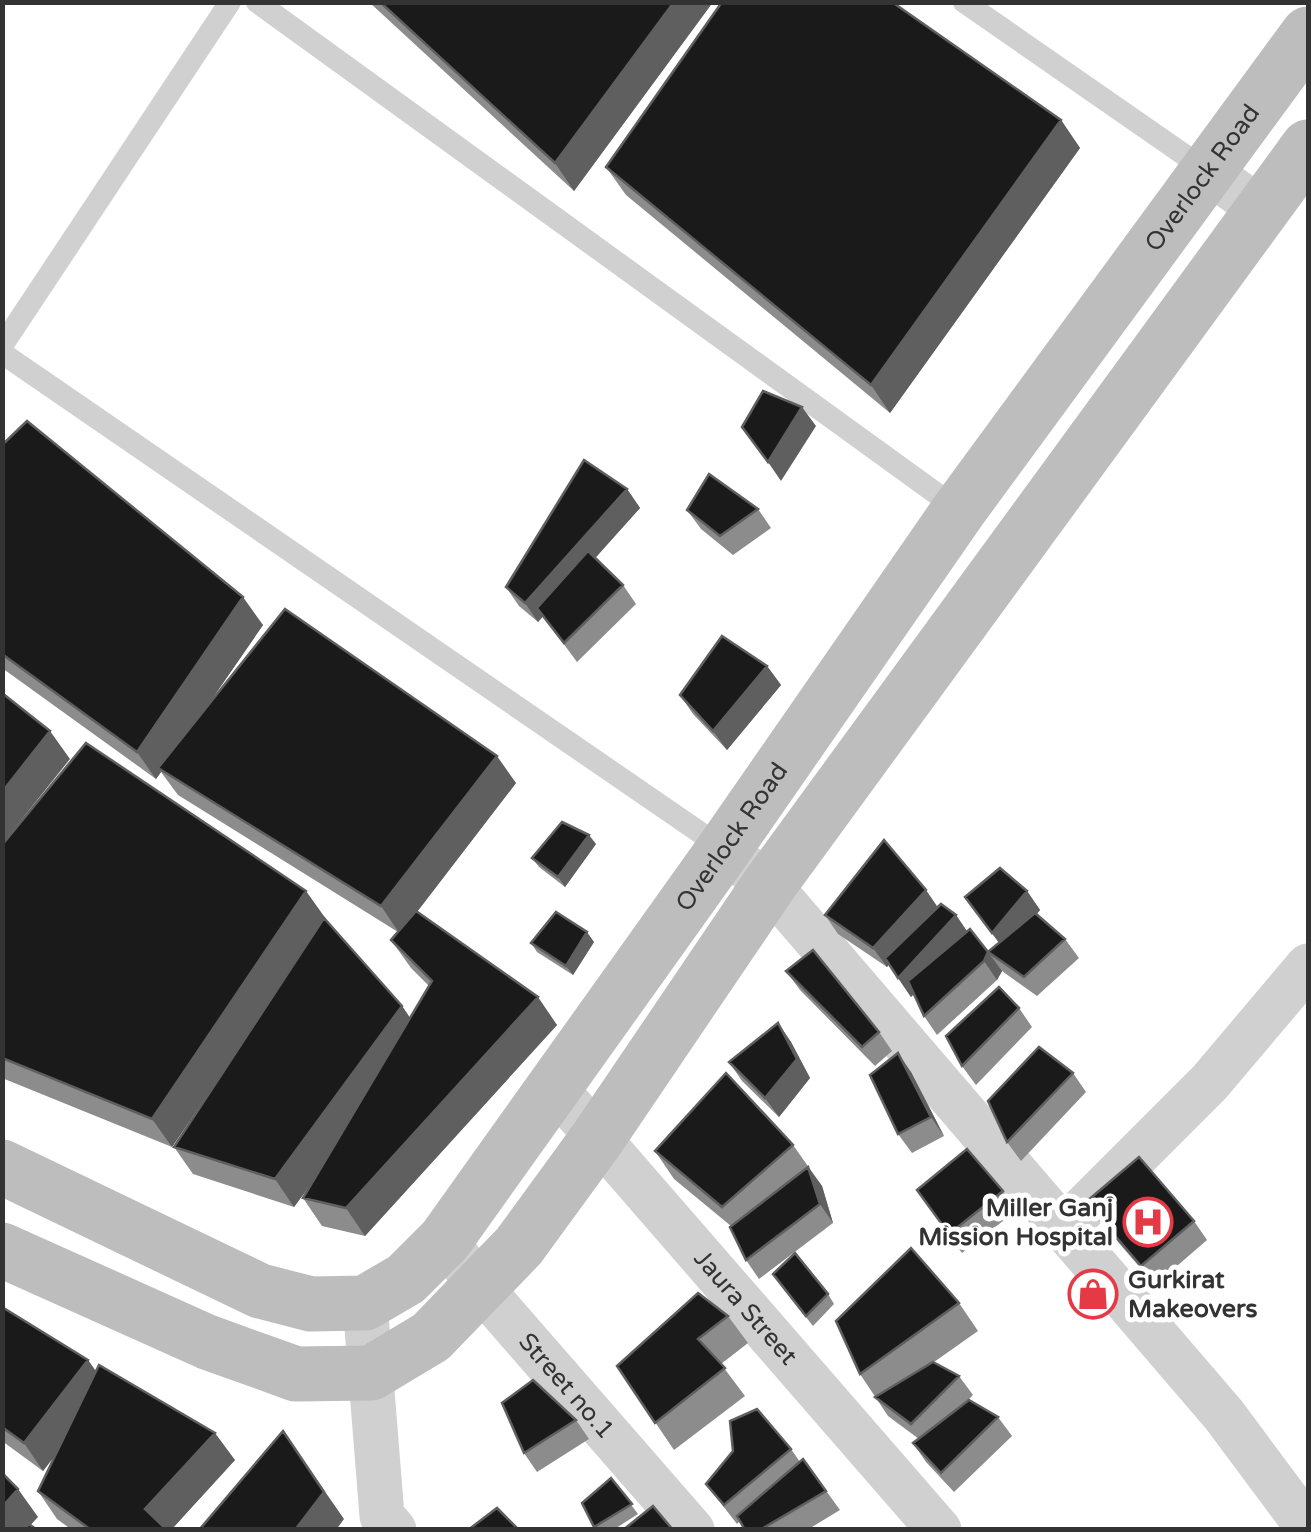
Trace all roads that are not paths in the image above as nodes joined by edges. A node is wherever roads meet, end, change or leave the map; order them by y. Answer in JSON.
{"nodes":[{"id":1,"x":230,"y":2,"type":"edge"},
{"id":2,"x":257,"y":2,"type":"edge"},
{"id":3,"x":964,"y":2,"type":"edge"},
{"id":4,"x":1308,"y":34,"type":"edge"},
{"id":5,"x":1308,"y":147,"type":"edge"},
{"id":6,"x":1209,"y":172,"type":"junction"},
{"id":7,"x":1263,"y":210,"type":"junction"},
{"id":8,"x":2,"y":349,"type":"edge"},
{"id":9,"x":959,"y":510,"type":"junction"},
{"id":10,"x":1013,"y":549,"type":"junction"},
{"id":11,"x":724,"y":849,"type":"junction"},
{"id":12,"x":769,"y":885,"type":"junction"},
{"id":13,"x":1308,"y":966,"type":"edge"},
{"id":14,"x":554,"y":1087,"type":"junction"},
{"id":15,"x":597,"y":1138,"type":"junction"},
{"id":16,"x":2,"y":1167,"type":"edge"},
{"id":17,"x":1063,"y":1229,"type":"junction"},
{"id":18,"x":445,"y":1240,"type":"junction"},
{"id":19,"x":2,"y":1250,"type":"edge"},
{"id":20,"x":481,"y":1288,"type":"junction"},
{"id":21,"x":366,"y":1302,"type":"junction"},
{"id":22,"x":371,"y":1373,"type":"junction"},
{"id":23,"x":383,"y":1525,"type":"edge"},
{"id":24,"x":1308,"y":1528,"type":"edge"},
{"id":25,"x":692,"y":1530,"type":"edge"},
{"id":26,"x":939,"y":1530,"type":"edge"}],
"edges":[{"from":1,"to":8,"type":"lane"},
{"from":2,"to":9,"type":"lane"},
{"from":3,"to":6,"type":"lane"},
{"from":4,"to":6,"type":"street","name":"Overlock Road"},
{"from":5,"to":7,"type":"street"},
{"from":6,"to":7,"type":"street"},
{"from":6,"to":9,"type":"street","name":"Overlock Road"},
{"from":7,"to":10,"type":"street"},
{"from":8,"to":11,"type":"lane"},
{"from":9,"to":10,"type":"street"},
{"from":9,"to":11,"type":"street","name":"Overlock Road"},
{"from":10,"to":12,"type":"street"},
{"from":11,"to":12,"type":"street"},
{"from":11,"to":14,"type":"street","name":"Overlock Road"},
{"from":12,"to":15,"type":"street"},
{"from":12,"to":17,"type":"street"},
{"from":13,"to":17,"type":"street"},
{"from":14,"to":15,"type":"street","name":"Jaura Street"},
{"from":14,"to":18,"type":"street","name":"Overlock Road"},
{"from":15,"to":20,"type":"street"},
{"from":15,"to":26,"type":"street","name":"Jaura Street"},
{"from":16,"to":21,"type":"street","name":"Overlock Road"},
{"from":17,"to":24,"type":"street"},
{"from":18,"to":20,"type":"street","name":"Street no.1"},
{"from":18,"to":21,"type":"street","name":"Overlock Road"},
{"from":19,"to":22,"type":"street"},
{"from":20,"to":22,"type":"street"},
{"from":20,"to":25,"type":"street","name":"Street no.1"},
{"from":21,"to":22,"type":"street"},
{"from":22,"to":23,"type":"street"}]}
